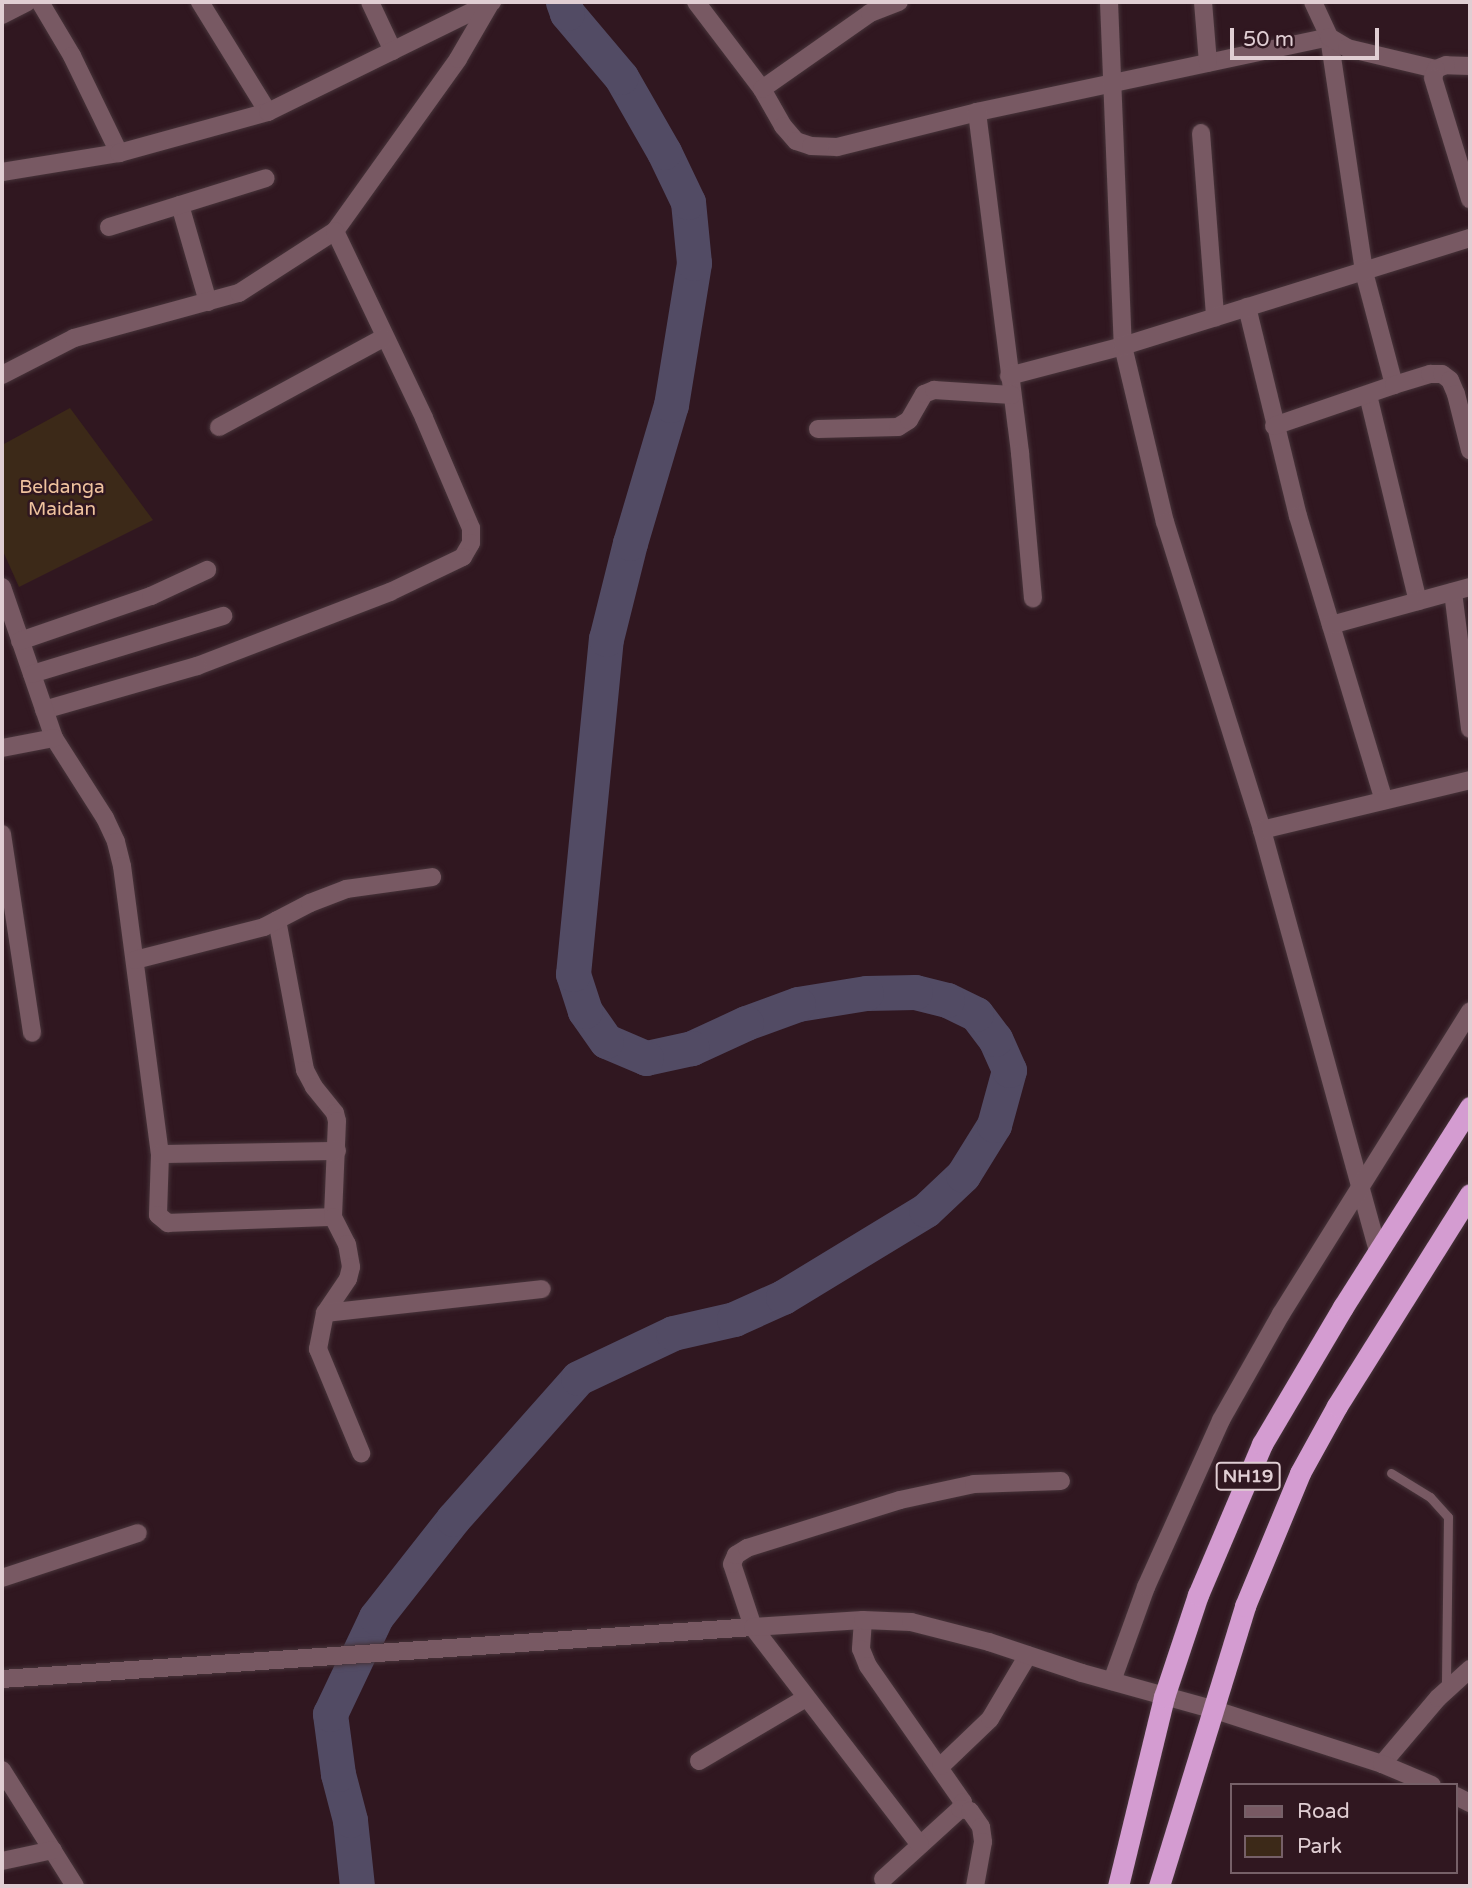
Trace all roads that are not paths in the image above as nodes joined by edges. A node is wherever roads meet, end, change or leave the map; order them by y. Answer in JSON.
{"nodes":[{"id":1,"x":27,"y":2,"type":"edge"},
{"id":2,"x":40,"y":2,"type":"edge"},
{"id":3,"x":200,"y":2,"type":"edge"},
{"id":4,"x":370,"y":2,"type":"edge"},
{"id":5,"x":492,"y":2,"type":"edge"},
{"id":6,"x":696,"y":2,"type":"edge"},
{"id":7,"x":899,"y":2,"type":"edge"},
{"id":8,"x":1109,"y":2,"type":"edge"},
{"id":9,"x":1203,"y":2,"type":"edge"},
{"id":10,"x":1313,"y":2,"type":"edge"},
{"id":11,"x":2,"y":15,"type":"edge"},
{"id":12,"x":1329,"y":37,"type":"junction"},
{"id":13,"x":393,"y":51,"type":"junction"},
{"id":14,"x":1208,"y":63,"type":"junction"},
{"id":15,"x":1470,"y":66,"type":"edge"},
{"id":16,"x":1436,"y":69,"type":"junction"},
{"id":17,"x":1113,"y":82,"type":"junction"},
{"id":18,"x":762,"y":89,"type":"junction"},
{"id":19,"x":268,"y":111,"type":"junction"},
{"id":20,"x":977,"y":112,"type":"junction"},
{"id":21,"x":1202,"y":133,"type":"dead end"},
{"id":22,"x":119,"y":153,"type":"junction"},
{"id":23,"x":2,"y":172,"type":"edge"},
{"id":24,"x":266,"y":178,"type":"dead end"},
{"id":25,"x":1470,"y":199,"type":"edge"},
{"id":26,"x":180,"y":205,"type":"junction"},
{"id":27,"x":108,"y":227,"type":"dead end"},
{"id":28,"x":335,"y":231,"type":"junction"},
{"id":29,"x":1470,"y":238,"type":"edge"},
{"id":30,"x":1364,"y":272,"type":"junction"},
{"id":31,"x":208,"y":302,"type":"junction"},
{"id":32,"x":1247,"y":307,"type":"junction"},
{"id":33,"x":1215,"y":317,"type":"junction"},
{"id":34,"x":383,"y":338,"type":"junction"},
{"id":35,"x":1123,"y":346,"type":"junction"},
{"id":36,"x":2,"y":375,"type":"edge"},
{"id":37,"x":1009,"y":376,"type":"junction"},
{"id":38,"x":1394,"y":385,"type":"junction"},
{"id":39,"x":1012,"y":395,"type":"junction"},
{"id":40,"x":1368,"y":395,"type":"junction"},
{"id":41,"x":1274,"y":426,"type":"junction"},
{"id":42,"x":219,"y":427,"type":"dead end"},
{"id":43,"x":818,"y":429,"type":"dead end"},
{"id":44,"x":1470,"y":450,"type":"edge"},
{"id":45,"x":207,"y":570,"type":"dead end"},
{"id":46,"x":1462,"y":589,"type":"edge"},
{"id":47,"x":3,"y":596,"type":"edge"},
{"id":48,"x":1033,"y":598,"type":"dead end"},
{"id":49,"x":1418,"y":601,"type":"junction"},
{"id":50,"x":223,"y":616,"type":"dead end"},
{"id":51,"x":1331,"y":625,"type":"junction"},
{"id":52,"x":20,"y":641,"type":"junction"},
{"id":53,"x":32,"y":674,"type":"junction"},
{"id":54,"x":44,"y":710,"type":"junction"},
{"id":55,"x":1470,"y":729,"type":"edge"},
{"id":56,"x":54,"y":738,"type":"junction"},
{"id":57,"x":2,"y":748,"type":"edge"},
{"id":58,"x":1470,"y":780,"type":"edge"},
{"id":59,"x":1384,"y":800,"type":"junction"},
{"id":60,"x":1262,"y":830,"type":"junction"},
{"id":61,"x":2,"y":834,"type":"edge"},
{"id":62,"x":432,"y":877,"type":"dead end"},
{"id":63,"x":277,"y":920,"type":"junction"},
{"id":64,"x":135,"y":960,"type":"junction"},
{"id":65,"x":1470,"y":1011,"type":"edge"},
{"id":66,"x":32,"y":1033,"type":"dead end"},
{"id":67,"x":1470,"y":1107,"type":"edge"},
{"id":68,"x":337,"y":1151,"type":"junction"},
{"id":69,"x":160,"y":1154,"type":"junction"},
{"id":70,"x":1361,"y":1187,"type":"junction"},
{"id":71,"x":1470,"y":1194,"type":"edge"},
{"id":72,"x":332,"y":1217,"type":"junction"},
{"id":73,"x":1378,"y":1252,"type":"junction"},
{"id":74,"x":542,"y":1289,"type":"dead end"},
{"id":75,"x":325,"y":1313,"type":"junction"},
{"id":76,"x":361,"y":1453,"type":"dead end"},
{"id":77,"x":1391,"y":1473,"type":"dead end"},
{"id":78,"x":1061,"y":1481,"type":"dead end"},
{"id":79,"x":138,"y":1533,"type":"dead end"},
{"id":80,"x":2,"y":1578,"type":"edge"},
{"id":81,"x":863,"y":1620,"type":"junction"},
{"id":82,"x":753,"y":1627,"type":"junction"},
{"id":83,"x":1028,"y":1655,"type":"junction"},
{"id":84,"x":1470,"y":1669,"type":"edge"},
{"id":85,"x":2,"y":1679,"type":"edge"},
{"id":86,"x":1112,"y":1681,"type":"junction"},
{"id":87,"x":1446,"y":1691,"type":"junction"},
{"id":88,"x":1164,"y":1697,"type":"junction"},
{"id":89,"x":806,"y":1698,"type":"junction"},
{"id":90,"x":1212,"y":1709,"type":"junction"},
{"id":91,"x":699,"y":1761,"type":"dead end"},
{"id":92,"x":1382,"y":1764,"type":"junction"},
{"id":93,"x":941,"y":1766,"type":"junction"},
{"id":94,"x":2,"y":1770,"type":"edge"},
{"id":95,"x":1427,"y":1783,"type":"edge"},
{"id":96,"x":960,"y":1809,"type":"junction"},
{"id":97,"x":920,"y":1845,"type":"junction"},
{"id":98,"x":53,"y":1850,"type":"junction"},
{"id":99,"x":2,"y":1861,"type":"edge"},
{"id":100,"x":883,"y":1879,"type":"dead end"},
{"id":101,"x":75,"y":1886,"type":"edge"},
{"id":102,"x":975,"y":1886,"type":"edge"},
{"id":103,"x":1118,"y":1886,"type":"edge"},
{"id":104,"x":1160,"y":1886,"type":"edge"}],
"edges":[{"from":1,"to":11,"type":"street"},
{"from":2,"to":22,"type":"street"},
{"from":3,"to":19,"type":"street"},
{"from":4,"to":13,"type":"street"},
{"from":5,"to":13,"type":"street"},
{"from":5,"to":28,"type":"street"},
{"from":6,"to":18,"type":"street"},
{"from":7,"to":18,"type":"street"},
{"from":8,"to":17,"type":"street"},
{"from":9,"to":14,"type":"street"},
{"from":10,"to":12,"type":"street"},
{"from":12,"to":14,"type":"street"},
{"from":12,"to":16,"type":"street"},
{"from":12,"to":30,"type":"street"},
{"from":13,"to":19,"type":"street"},
{"from":14,"to":17,"type":"street"},
{"from":15,"to":16,"type":"street"},
{"from":16,"to":25,"type":"street"},
{"from":17,"to":20,"type":"street"},
{"from":17,"to":35,"type":"street"},
{"from":18,"to":20,"type":"street"},
{"from":19,"to":22,"type":"street"},
{"from":20,"to":37,"type":"street"},
{"from":21,"to":33,"type":"street"},
{"from":22,"to":23,"type":"street"},
{"from":24,"to":26,"type":"street"},
{"from":26,"to":27,"type":"street"},
{"from":26,"to":31,"type":"street"},
{"from":28,"to":31,"type":"street"},
{"from":28,"to":34,"type":"street"},
{"from":29,"to":30,"type":"street"},
{"from":30,"to":32,"type":"street"},
{"from":30,"to":38,"type":"street"},
{"from":31,"to":36,"type":"street"},
{"from":32,"to":33,"type":"street"},
{"from":32,"to":41,"type":"street"},
{"from":33,"to":35,"type":"street"},
{"from":34,"to":42,"type":"street"},
{"from":34,"to":54,"type":"street"},
{"from":35,"to":37,"type":"street"},
{"from":35,"to":60,"type":"street"},
{"from":37,"to":39,"type":"street"},
{"from":38,"to":40,"type":"street"},
{"from":38,"to":44,"type":"street"},
{"from":39,"to":43,"type":"street"},
{"from":39,"to":48,"type":"street"},
{"from":40,"to":41,"type":"street"},
{"from":40,"to":49,"type":"street"},
{"from":41,"to":51,"type":"street"},
{"from":45,"to":52,"type":"street"},
{"from":46,"to":49,"type":"street"},
{"from":46,"to":55,"type":"street"},
{"from":47,"to":52,"type":"street"},
{"from":49,"to":51,"type":"street"},
{"from":50,"to":53,"type":"street"},
{"from":51,"to":59,"type":"street"},
{"from":52,"to":53,"type":"street"},
{"from":53,"to":54,"type":"street"},
{"from":54,"to":56,"type":"street"},
{"from":56,"to":57,"type":"street"},
{"from":56,"to":64,"type":"street"},
{"from":58,"to":59,"type":"street"},
{"from":59,"to":60,"type":"street"},
{"from":60,"to":70,"type":"street"},
{"from":61,"to":66,"type":"street"},
{"from":62,"to":63,"type":"street"},
{"from":63,"to":64,"type":"street"},
{"from":63,"to":68,"type":"street"},
{"from":64,"to":69,"type":"street"},
{"from":65,"to":70,"type":"street"},
{"from":67,"to":73,"type":"highway","number":"NH19"},
{"from":68,"to":69,"type":"street"},
{"from":68,"to":72,"type":"street"},
{"from":69,"to":72,"type":"street"},
{"from":70,"to":73,"type":"street"},
{"from":70,"to":86,"type":"street"},
{"from":71,"to":90,"type":"highway","number":"NH19"},
{"from":72,"to":75,"type":"street"},
{"from":73,"to":88,"type":"highway","number":"NH19"},
{"from":74,"to":75,"type":"street"},
{"from":75,"to":76,"type":"street"},
{"from":77,"to":87,"type":"lane"},
{"from":78,"to":82,"type":"street"},
{"from":79,"to":80,"type":"street"},
{"from":81,"to":82,"type":"street"},
{"from":81,"to":83,"type":"street"},
{"from":81,"to":93,"type":"street"},
{"from":82,"to":85,"type":"street"},
{"from":82,"to":89,"type":"street"},
{"from":83,"to":86,"type":"street"},
{"from":83,"to":93,"type":"street"},
{"from":84,"to":87,"type":"street"},
{"from":86,"to":88,"type":"street"},
{"from":87,"to":92,"type":"street"},
{"from":88,"to":90,"type":"street"},
{"from":88,"to":103,"type":"highway","number":"NH19"},
{"from":89,"to":91,"type":"street"},
{"from":89,"to":97,"type":"street"},
{"from":90,"to":92,"type":"street"},
{"from":90,"to":104,"type":"highway","number":"NH19"},
{"from":92,"to":95,"type":"street"},
{"from":93,"to":96,"type":"street"},
{"from":94,"to":98,"type":"street"},
{"from":96,"to":97,"type":"street"},
{"from":96,"to":102,"type":"street"},
{"from":97,"to":100,"type":"street"},
{"from":98,"to":99,"type":"street"},
{"from":98,"to":101,"type":"street"}]}
